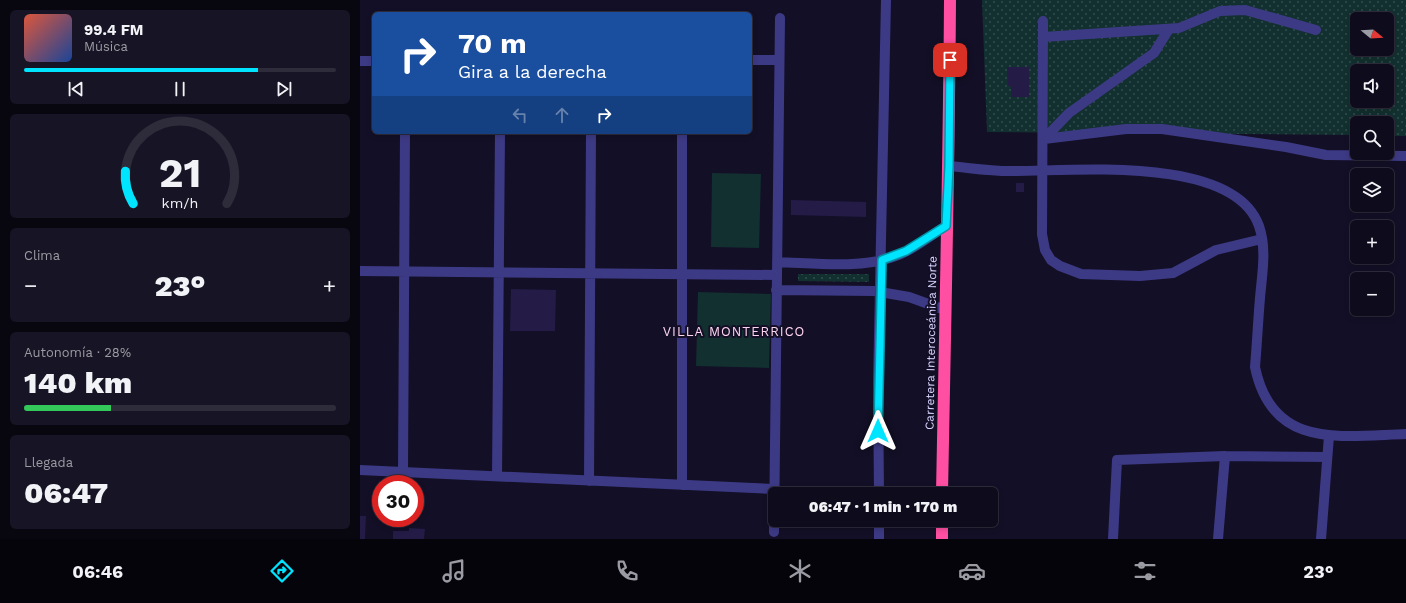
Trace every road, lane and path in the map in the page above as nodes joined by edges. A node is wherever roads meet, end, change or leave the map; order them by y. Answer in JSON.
{"nodes":[{"id":1,"x":886,"y":0,"type":"edge"},
{"id":2,"x":950,"y":0,"type":"edge"},
{"id":3,"x":780,"y":18,"type":"dead end"},
{"id":4,"x":1043,"y":20,"type":"dead end"},
{"id":5,"x":1169,"y":29,"type":"junction"},
{"id":6,"x":1316,"y":30,"type":"dead end"},
{"id":7,"x":1043,"y":37,"type":"junction"},
{"id":8,"x":752,"y":60,"type":"edge"},
{"id":9,"x":779,"y":60,"type":"junction"},
{"id":10,"x":360,"y":61,"type":"edge"},
{"id":11,"x":372,"y":61,"type":"edge"},
{"id":12,"x":405,"y":134,"type":"edge"},
{"id":13,"x":500,"y":134,"type":"edge"},
{"id":14,"x":591,"y":134,"type":"edge"},
{"id":15,"x":682,"y":134,"type":"edge"},
{"id":16,"x":1044,"y":139,"type":"junction"},
{"id":17,"x":1406,"y":156,"type":"edge"},
{"id":18,"x":949,"y":166,"type":"junction"},
{"id":19,"x":1042,"y":171,"type":"junction"},
{"id":20,"x":946,"y":226,"type":"junction"},
{"id":21,"x":1262,"y":239,"type":"junction"},
{"id":22,"x":882,"y":260,"type":"junction"},
{"id":23,"x":776,"y":262,"type":"junction"},
{"id":24,"x":360,"y":272,"type":"edge"},
{"id":25,"x":404,"y":272,"type":"junction"},
{"id":26,"x":499,"y":273,"type":"junction"},
{"id":27,"x":590,"y":274,"type":"junction"},
{"id":28,"x":682,"y":274,"type":"junction"},
{"id":29,"x":776,"y":275,"type":"junction"},
{"id":30,"x":776,"y":290,"type":"junction"},
{"id":31,"x":881,"y":292,"type":"junction"},
{"id":32,"x":945,"y":310,"type":"junction"},
{"id":33,"x":1406,"y":434,"type":"edge"},
{"id":34,"x":1329,"y":436,"type":"junction"},
{"id":35,"x":1225,"y":456,"type":"junction"},
{"id":36,"x":1327,"y":457,"type":"junction"},
{"id":37,"x":360,"y":470,"type":"edge"},
{"id":38,"x":403,"y":472,"type":"junction"},
{"id":39,"x":497,"y":476,"type":"junction"},
{"id":40,"x":589,"y":481,"type":"junction"},
{"id":41,"x":682,"y":485,"type":"junction"},
{"id":42,"x":774,"y":487,"type":"edge"},
{"id":43,"x":879,"y":487,"type":"edge"},
{"id":44,"x":942,"y":487,"type":"edge"},
{"id":45,"x":768,"y":490,"type":"edge"},
{"id":46,"x":774,"y":527,"type":"edge"},
{"id":47,"x":879,"y":527,"type":"edge"},
{"id":48,"x":942,"y":527,"type":"edge"},
{"id":49,"x":774,"y":532,"type":"dead end"},
{"id":50,"x":879,"y":539,"type":"edge"},
{"id":51,"x":942,"y":539,"type":"edge"},
{"id":52,"x":1113,"y":539,"type":"edge"},
{"id":53,"x":1218,"y":539,"type":"edge"},
{"id":54,"x":1322,"y":539,"type":"edge"}],
"edges":[{"from":1,"to":22,"type":"street"},
{"from":2,"to":18,"type":"highway","name":"Carretera Interoceánica Norte"},
{"from":3,"to":9,"type":"street"},
{"from":4,"to":7,"type":"street"},
{"from":5,"to":6,"type":"street"},
{"from":5,"to":7,"type":"street"},
{"from":5,"to":16,"type":"street"},
{"from":7,"to":16,"type":"street"},
{"from":8,"to":9,"type":"street"},
{"from":9,"to":23,"type":"street"},
{"from":10,"to":11,"type":"street"},
{"from":12,"to":25,"type":"street"},
{"from":13,"to":26,"type":"street"},
{"from":14,"to":27,"type":"street"},
{"from":15,"to":28,"type":"street"},
{"from":16,"to":17,"type":"street"},
{"from":16,"to":19,"type":"street"},
{"from":18,"to":19,"type":"street"},
{"from":18,"to":20,"type":"highway","name":"Carretera Interoceánica Norte"},
{"from":19,"to":21,"type":"street"},
{"from":19,"to":21,"type":"street"},
{"from":20,"to":22,"type":"street"},
{"from":20,"to":32,"type":"highway","name":"Carretera Interoceánica Norte"},
{"from":21,"to":34,"type":"street"},
{"from":22,"to":23,"type":"street"},
{"from":22,"to":31,"type":"street"},
{"from":23,"to":29,"type":"street"},
{"from":24,"to":25,"type":"street"},
{"from":25,"to":26,"type":"street"},
{"from":25,"to":38,"type":"street"},
{"from":26,"to":27,"type":"street"},
{"from":26,"to":39,"type":"street"},
{"from":27,"to":28,"type":"street"},
{"from":27,"to":40,"type":"street"},
{"from":28,"to":29,"type":"street"},
{"from":28,"to":41,"type":"street"},
{"from":29,"to":30,"type":"street"},
{"from":30,"to":31,"type":"street"},
{"from":30,"to":42,"type":"street"},
{"from":31,"to":32,"type":"street"},
{"from":31,"to":43,"type":"street"},
{"from":32,"to":44,"type":"highway","name":"Carretera Interoceánica Norte"},
{"from":33,"to":34,"type":"street"},
{"from":34,"to":36,"type":"street"},
{"from":35,"to":36,"type":"street"},
{"from":35,"to":52,"type":"street"},
{"from":35,"to":53,"type":"street"},
{"from":36,"to":54,"type":"street"},
{"from":37,"to":38,"type":"street"},
{"from":38,"to":39,"type":"street"},
{"from":39,"to":40,"type":"street"},
{"from":40,"to":41,"type":"street"},
{"from":41,"to":45,"type":"street"},
{"from":46,"to":49,"type":"street"},
{"from":47,"to":50,"type":"street"},
{"from":48,"to":51,"type":"highway"}]}
